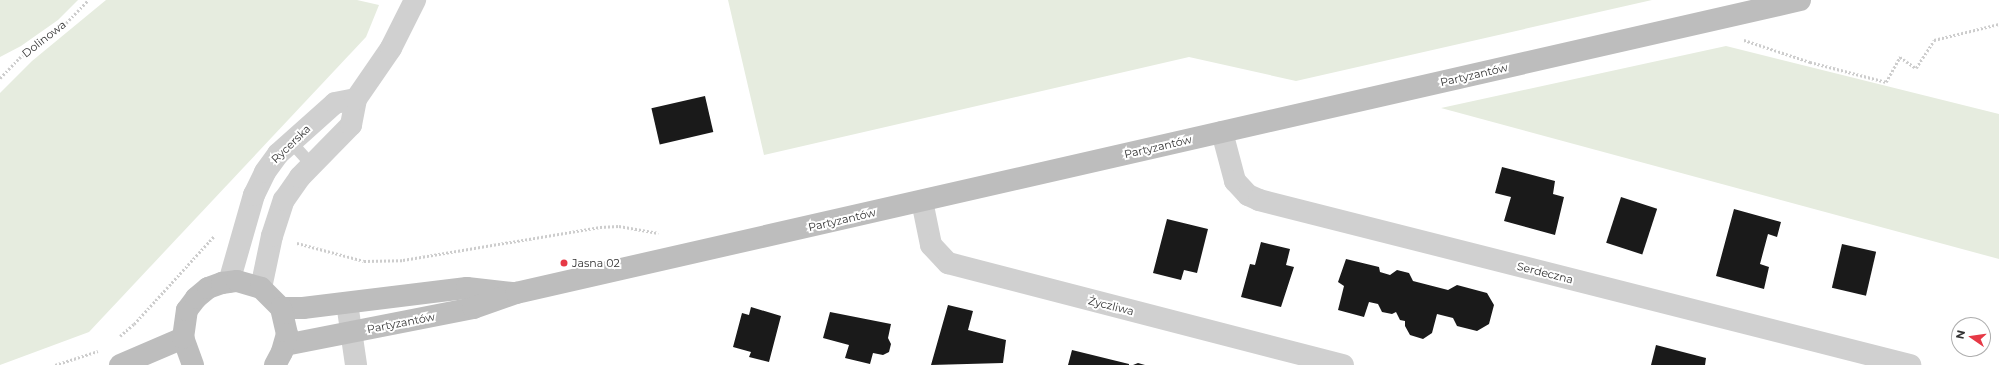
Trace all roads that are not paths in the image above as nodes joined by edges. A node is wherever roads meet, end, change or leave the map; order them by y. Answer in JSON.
{"nodes":[{"id":1,"x":415,"y":0,"type":"edge"},
{"id":2,"x":1800,"y":0,"type":"edge"},
{"id":3,"x":356,"y":99,"type":"junction"},
{"id":4,"x":1222,"y":132,"type":"junction"},
{"id":5,"x":291,"y":142,"type":"junction"},
{"id":6,"x":311,"y":164,"type":"junction"},
{"id":7,"x":922,"y":201,"type":"junction"},
{"id":8,"x":229,"y":282,"type":"junction"},
{"id":9,"x":261,"y":288,"type":"junction"},
{"id":10,"x":516,"y":293,"type":"junction"},
{"id":11,"x":347,"y":303,"type":"junction"},
{"id":12,"x":281,"y":308,"type":"junction"},
{"id":13,"x":351,"y":333,"type":"junction"},
{"id":14,"x":183,"y":338,"type":"junction"},
{"id":15,"x":285,"y":345,"type":"junction"},
{"id":16,"x":120,"y":365,"type":"edge"},
{"id":17,"x":193,"y":365,"type":"edge"},
{"id":18,"x":275,"y":365,"type":"edge"},
{"id":19,"x":356,"y":365,"type":"edge"},
{"id":20,"x":1343,"y":365,"type":"edge"},
{"id":21,"x":1910,"y":365,"type":"edge"}],
"edges":[{"from":1,"to":3,"type":"street"},
{"from":2,"to":4,"type":"street","name":"Partyzantów"},
{"from":3,"to":5,"type":"street","name":"Rycerska"},
{"from":3,"to":6,"type":"street"},
{"from":4,"to":7,"type":"street","name":"Partyzantów"},
{"from":4,"to":21,"type":"street","name":"Serdeczna"},
{"from":5,"to":6,"type":"lane"},
{"from":5,"to":8,"type":"street","name":"Rycerska"},
{"from":6,"to":9,"type":"street"},
{"from":7,"to":10,"type":"street","name":"Partyzantów"},
{"from":7,"to":20,"type":"street","name":"Życzliwa"},
{"from":8,"to":9,"type":"street"},
{"from":8,"to":14,"type":"street"},
{"from":9,"to":12,"type":"street"},
{"from":10,"to":11,"type":"street","name":"Partyzantów"},
{"from":10,"to":13,"type":"street","name":"Partyzantów"},
{"from":11,"to":12,"type":"street","name":"Partyzantów"},
{"from":11,"to":13,"type":"street"},
{"from":12,"to":15,"type":"street"},
{"from":13,"to":15,"type":"street","name":"Partyzantów"},
{"from":13,"to":19,"type":"street"},
{"from":14,"to":16,"type":"street"},
{"from":14,"to":17,"type":"street"},
{"from":15,"to":18,"type":"street"}]}
